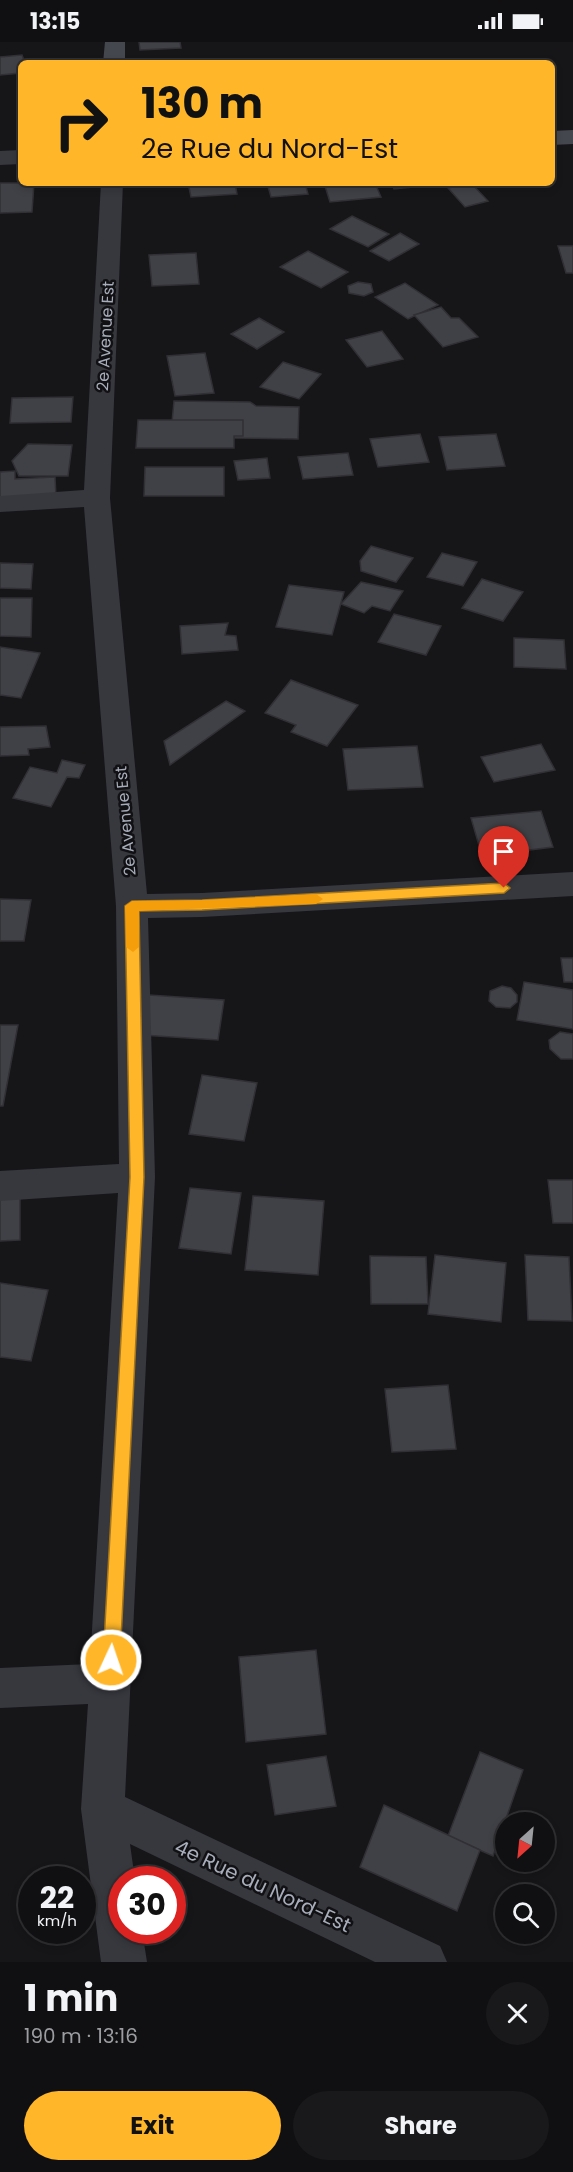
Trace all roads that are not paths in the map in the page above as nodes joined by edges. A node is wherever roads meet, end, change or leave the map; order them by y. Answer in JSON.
{"nodes":[{"id":1,"x":115,"y":42,"type":"edge"},
{"id":2,"x":114,"y":60,"type":"edge"},
{"id":3,"x":573,"y":137,"type":"edge"},
{"id":4,"x":555,"y":138,"type":"edge"},
{"id":5,"x":18,"y":157,"type":"edge"},
{"id":6,"x":0,"y":158,"type":"edge"},
{"id":7,"x":112,"y":186,"type":"edge"},
{"id":8,"x":97,"y":498,"type":"junction"},
{"id":9,"x":0,"y":504,"type":"edge"},
{"id":10,"x":573,"y":884,"type":"edge"},
{"id":11,"x":132,"y":906,"type":"junction"},
{"id":12,"x":137,"y":1177,"type":"junction"},
{"id":13,"x":0,"y":1186,"type":"edge"},
{"id":14,"x":110,"y":1683,"type":"junction"},
{"id":15,"x":0,"y":1688,"type":"edge"},
{"id":16,"x":103,"y":1809,"type":"junction"},
{"id":17,"x":124,"y":1962,"type":"edge"},
{"id":18,"x":424,"y":1962,"type":"edge"}],
"edges":[{"from":1,"to":2,"type":"street"},
{"from":3,"to":4,"type":"street"},
{"from":5,"to":6,"type":"street"},
{"from":7,"to":8,"type":"street","name":"2e Avenue Est"},
{"from":8,"to":9,"type":"street"},
{"from":8,"to":11,"type":"street","name":"2e Avenue Est"},
{"from":10,"to":11,"type":"street"},
{"from":11,"to":12,"type":"street","name":"2e Avenue Est"},
{"from":12,"to":13,"type":"street"},
{"from":12,"to":14,"type":"street","name":"2e Avenue Est"},
{"from":14,"to":15,"type":"street"},
{"from":14,"to":16,"type":"street","name":"2e Avenue Est"},
{"from":16,"to":17,"type":"street","name":"2e Avenue Est"},
{"from":16,"to":18,"type":"street","name":"4e Rue du Nord-Est"}]}
